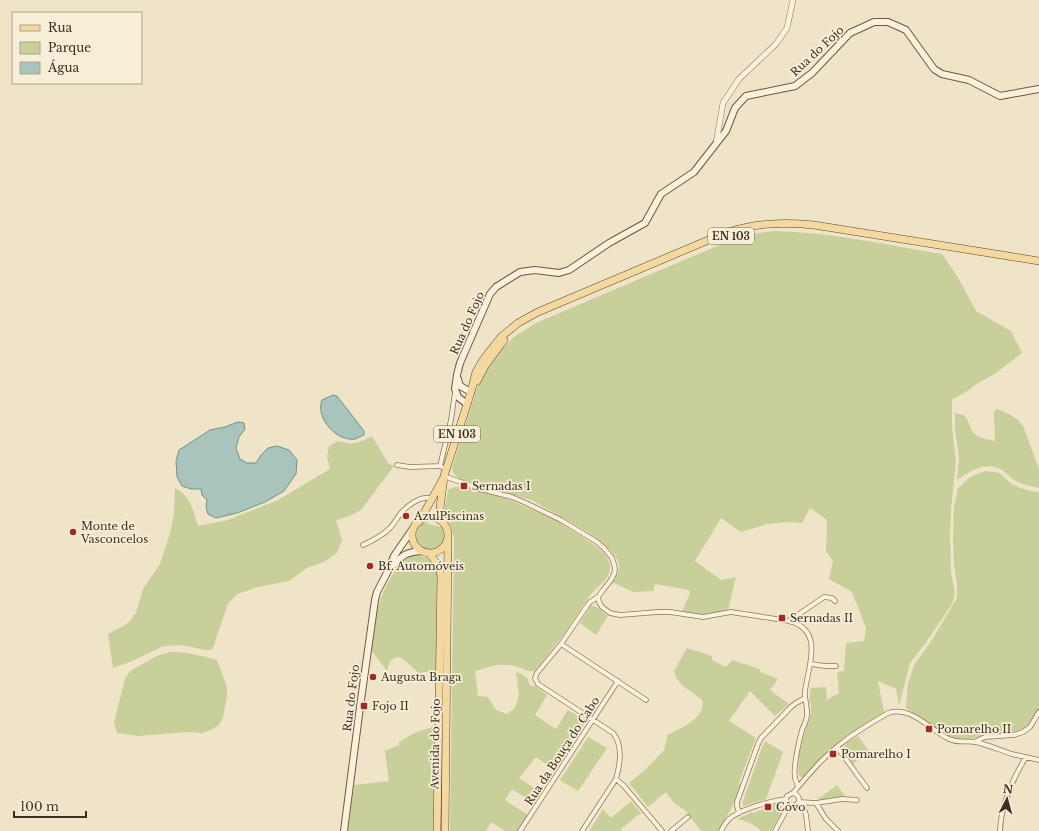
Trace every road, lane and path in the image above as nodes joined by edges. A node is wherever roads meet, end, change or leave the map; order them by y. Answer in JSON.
{"nodes":[{"id":1,"x":792,"y":0,"type":"edge"},
{"id":2,"x":1039,"y":89,"type":"edge"},
{"id":3,"x":716,"y":144,"type":"junction"},
{"id":4,"x":1039,"y":261,"type":"edge"},
{"id":5,"x":1039,"y":265,"type":"edge"},
{"id":6,"x":457,"y":375,"type":"junction"},
{"id":7,"x":455,"y":389,"type":"junction"},
{"id":8,"x":471,"y":392,"type":"junction"},
{"id":9,"x":468,"y":404,"type":"junction"},
{"id":10,"x":397,"y":465,"type":"dead end"},
{"id":11,"x":443,"y":467,"type":"junction"},
{"id":12,"x":444,"y":476,"type":"junction"},
{"id":13,"x":431,"y":498,"type":"junction"},
{"id":14,"x":417,"y":524,"type":"junction"},
{"id":15,"x":444,"y":524,"type":"junction"},
{"id":16,"x":448,"y":537,"type":"junction"},
{"id":17,"x":362,"y":545,"type":"dead end"},
{"id":18,"x":425,"y":552,"type":"junction"},
{"id":19,"x":388,"y":571,"type":"junction"},
{"id":20,"x":598,"y":597,"type":"junction"},
{"id":21,"x":835,"y":601,"type":"dead end"},
{"id":22,"x":788,"y":621,"type":"junction"},
{"id":23,"x":561,"y":644,"type":"junction"},
{"id":24,"x":811,"y":664,"type":"junction"},
{"id":25,"x":836,"y":666,"type":"dead end"},
{"id":26,"x":618,"y":681,"type":"junction"},
{"id":27,"x":805,"y":698,"type":"junction"},
{"id":28,"x":646,"y":700,"type":"dead end"},
{"id":29,"x":1039,"y":712,"type":"edge"},
{"id":30,"x":593,"y":720,"type":"junction"},
{"id":31,"x":974,"y":742,"type":"junction"},
{"id":32,"x":837,"y":747,"type":"junction"},
{"id":33,"x":1026,"y":757,"type":"junction"},
{"id":34,"x":1039,"y":760,"type":"edge"},
{"id":35,"x":616,"y":779,"type":"junction"},
{"id":36,"x":798,"y":786,"type":"junction"},
{"id":37,"x":868,"y":788,"type":"dead end"},
{"id":38,"x":793,"y":793,"type":"junction"},
{"id":39,"x":786,"y":799,"type":"junction"},
{"id":40,"x":857,"y":800,"type":"dead end"},
{"id":41,"x":800,"y":802,"type":"junction"},
{"id":42,"x":816,"y":803,"type":"junction"},
{"id":43,"x":789,"y":805,"type":"junction"},
{"id":44,"x":739,"y":813,"type":"junction"},
{"id":45,"x":688,"y":817,"type":"dead end"},
{"id":46,"x":344,"y":831,"type":"edge"},
{"id":47,"x":437,"y":831,"type":"edge"},
{"id":48,"x":445,"y":831,"type":"edge"},
{"id":49,"x":520,"y":831,"type":"edge"},
{"id":50,"x":582,"y":831,"type":"edge"},
{"id":51,"x":662,"y":831,"type":"edge"},
{"id":52,"x":671,"y":831,"type":"edge"},
{"id":53,"x":721,"y":831,"type":"edge"},
{"id":54,"x":775,"y":831,"type":"edge"},
{"id":55,"x":808,"y":831,"type":"edge"},
{"id":56,"x":838,"y":831,"type":"edge"},
{"id":57,"x":1000,"y":831,"type":"edge"}],
"edges":[{"from":1,"to":3,"type":"street"},
{"from":2,"to":3,"type":"main road","name":"Rua do Fojo"},
{"from":3,"to":6,"type":"main road","name":"Rua do Fojo"},
{"from":4,"to":8,"type":"main road","number":"EN 103"},
{"from":5,"to":8,"type":"main road","number":"EN 103"},
{"from":6,"to":7,"type":"main road","name":"Rua do Fojo"},
{"from":6,"to":8,"type":"main road"},
{"from":7,"to":9,"type":"main road"},
{"from":7,"to":11,"type":"street"},
{"from":8,"to":9,"type":"main road","number":"EN 103"},
{"from":9,"to":11,"type":"main road","number":"EN 103"},
{"from":10,"to":11,"type":"street"},
{"from":11,"to":12,"type":"main road","number":"EN 103"},
{"from":12,"to":13,"type":"main road","number":"EN 103"},
{"from":12,"to":15,"type":"main road","number":"EN 103"},
{"from":12,"to":20,"type":"street"},
{"from":13,"to":14,"type":"main road","number":"EN 103"},
{"from":13,"to":17,"type":"street"},
{"from":14,"to":15,"type":"main road"},
{"from":14,"to":18,"type":"main road","name":"Avenida do Fojo"},
{"from":14,"to":19,"type":"main road","name":"Rua do Fojo","number":"EN 103"},
{"from":15,"to":16,"type":"main road","name":"Avenida do Fojo","number":"EN 103"},
{"from":16,"to":18,"type":"main road","number":"EN 103"},
{"from":16,"to":48,"type":"main road","name":"Avenida do Fojo"},
{"from":18,"to":19,"type":"main road","name":"Rua do Fojo","number":"EN 103"},
{"from":18,"to":47,"type":"main road","name":"Avenida do Fojo"},
{"from":19,"to":46,"type":"main road","name":"Rua do Fojo","number":"EN 103"},
{"from":20,"to":22,"type":"street"},
{"from":20,"to":23,"type":"street"},
{"from":21,"to":22,"type":"street"},
{"from":22,"to":24,"type":"street"},
{"from":23,"to":26,"type":"street"},
{"from":23,"to":30,"type":"street"},
{"from":24,"to":25,"type":"street"},
{"from":24,"to":27,"type":"street"},
{"from":26,"to":28,"type":"street"},
{"from":26,"to":30,"type":"street","name":"Rua da Bouça do Cabo"},
{"from":27,"to":36,"type":"street"},
{"from":27,"to":44,"type":"street"},
{"from":29,"to":31,"type":"street"},
{"from":30,"to":35,"type":"street"},
{"from":30,"to":49,"type":"street","name":"Rua da Bouça do Cabo"},
{"from":31,"to":32,"type":"street"},
{"from":31,"to":33,"type":"street"},
{"from":32,"to":36,"type":"street"},
{"from":32,"to":37,"type":"street"},
{"from":33,"to":34,"type":"street"},
{"from":33,"to":57,"type":"street"},
{"from":35,"to":50,"type":"street"},
{"from":35,"to":51,"type":"street"},
{"from":36,"to":38,"type":"street"},
{"from":38,"to":39,"type":"street"},
{"from":38,"to":41,"type":"street"},
{"from":39,"to":43,"type":"street"},
{"from":39,"to":44,"type":"street"},
{"from":40,"to":42,"type":"street"},
{"from":41,"to":42,"type":"street"},
{"from":41,"to":43,"type":"street"},
{"from":41,"to":55,"type":"street"},
{"from":42,"to":56,"type":"street"},
{"from":43,"to":54,"type":"street"},
{"from":44,"to":53,"type":"street"},
{"from":45,"to":52,"type":"street"}]}
